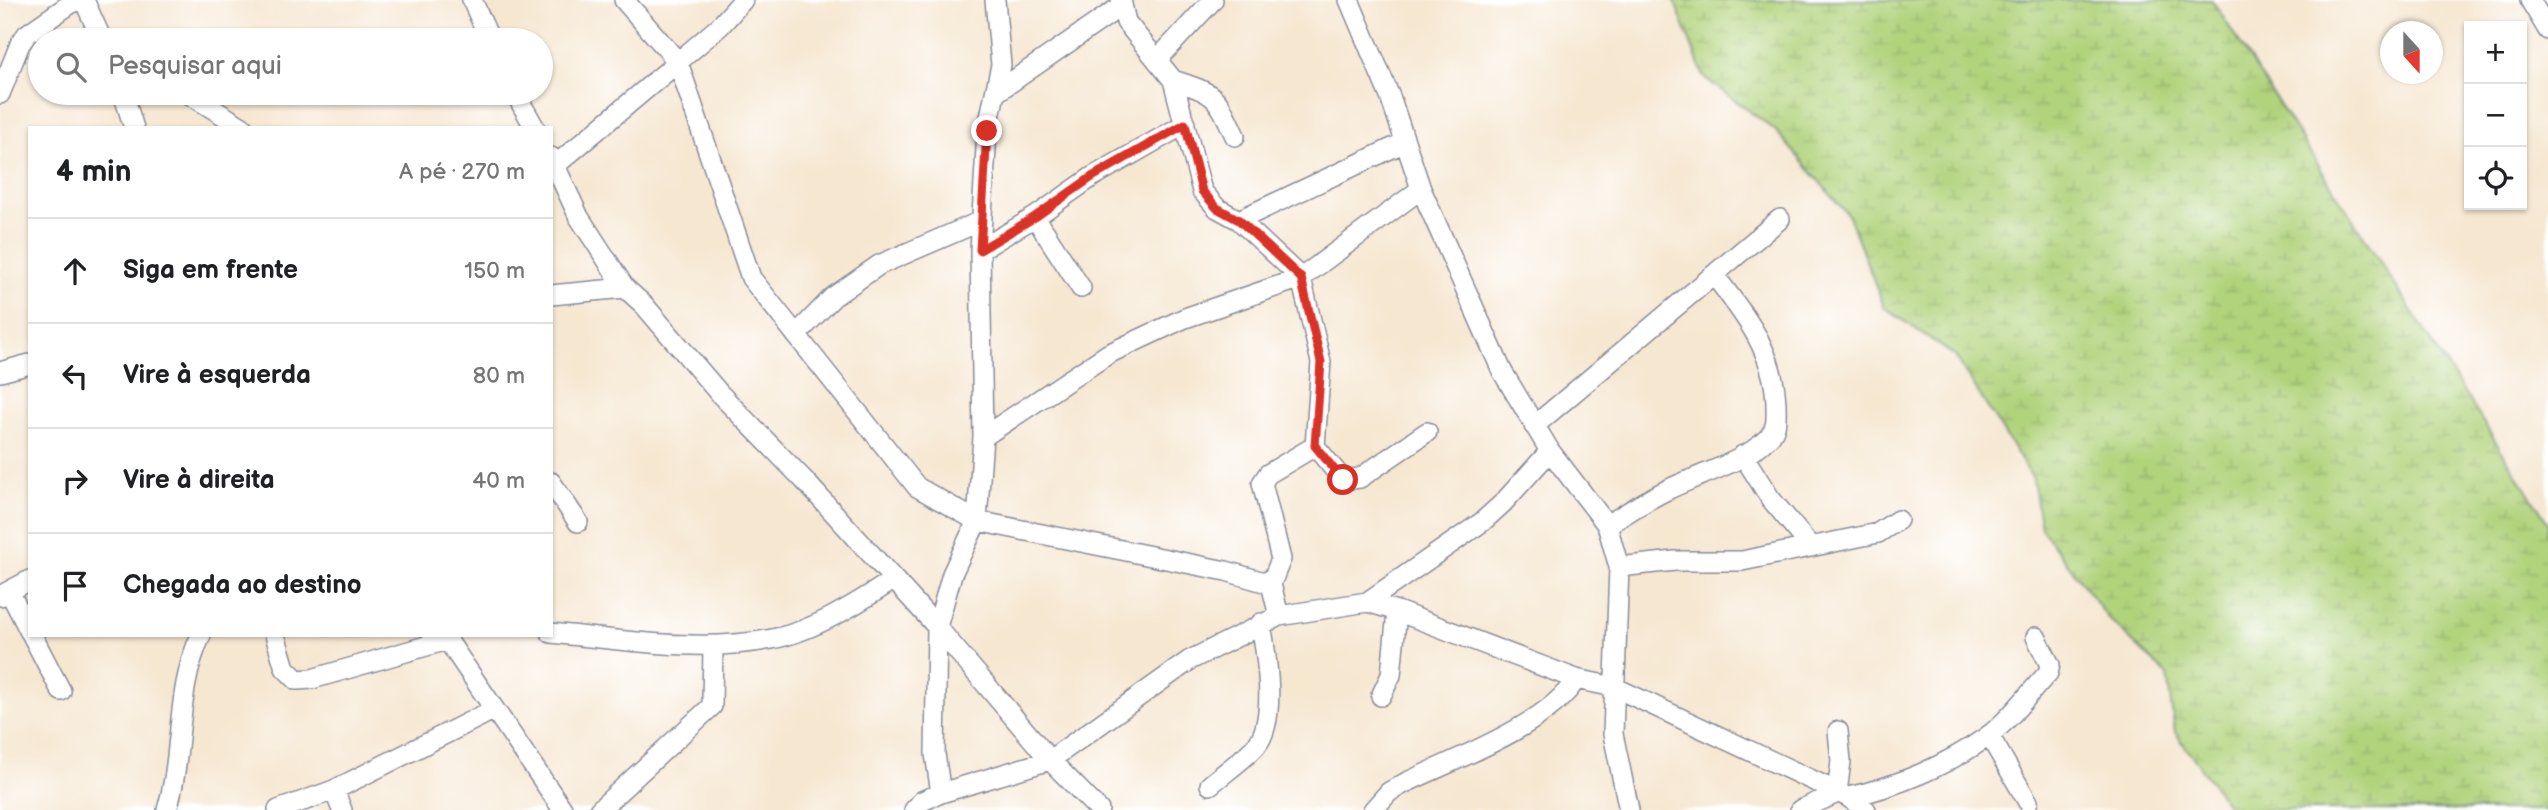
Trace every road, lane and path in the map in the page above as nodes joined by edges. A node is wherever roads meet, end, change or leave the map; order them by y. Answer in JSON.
{"nodes":[{"id":1,"x":76,"y":0,"type":"edge"},
{"id":2,"x":84,"y":0,"type":"edge"},
{"id":3,"x":472,"y":0,"type":"edge"},
{"id":4,"x":624,"y":0,"type":"edge"},
{"id":5,"x":743,"y":0,"type":"edge"},
{"id":6,"x":995,"y":0,"type":"edge"},
{"id":7,"x":1213,"y":0,"type":"edge"},
{"id":8,"x":1349,"y":0,"type":"edge"},
{"id":9,"x":2530,"y":0,"type":"edge"},
{"id":10,"x":1121,"y":3,"type":"edge"},
{"id":11,"x":36,"y":28,"type":"edge"},
{"id":12,"x":97,"y":28,"type":"edge"},
{"id":13,"x":485,"y":28,"type":"edge"},
{"id":14,"x":2548,"y":30,"type":"edge"},
{"id":15,"x":28,"y":33,"type":"edge"},
{"id":16,"x":1157,"y":60,"type":"junction"},
{"id":17,"x":678,"y":62,"type":"junction"},
{"id":18,"x":1173,"y":80,"type":"junction"},
{"id":19,"x":996,"y":92,"type":"junction"},
{"id":20,"x":0,"y":94,"type":"edge"},
{"id":21,"x":127,"y":105,"type":"edge"},
{"id":22,"x":207,"y":105,"type":"edge"},
{"id":23,"x":522,"y":105,"type":"edge"},
{"id":24,"x":1185,"y":124,"type":"junction"},
{"id":25,"x":133,"y":126,"type":"edge"},
{"id":26,"x":241,"y":126,"type":"edge"},
{"id":27,"x":534,"y":126,"type":"edge"},
{"id":28,"x":1236,"y":136,"type":"dead end"},
{"id":29,"x":1405,"y":142,"type":"junction"},
{"id":30,"x":553,"y":164,"type":"edge"},
{"id":31,"x":1421,"y":189,"type":"junction"},
{"id":32,"x":1035,"y":217,"type":"junction"},
{"id":33,"x":1780,"y":219,"type":"dead end"},
{"id":34,"x":1239,"y":220,"type":"junction"},
{"id":35,"x":982,"y":221,"type":"junction"},
{"id":36,"x":980,"y":250,"type":"junction"},
{"id":37,"x":1714,"y":275,"type":"junction"},
{"id":38,"x":1301,"y":278,"type":"junction"},
{"id":39,"x":625,"y":288,"type":"junction"},
{"id":40,"x":1081,"y":288,"type":"dead end"},
{"id":41,"x":553,"y":295,"type":"edge"},
{"id":42,"x":796,"y":335,"type":"junction"},
{"id":43,"x":28,"y":365,"type":"edge"},
{"id":44,"x":0,"y":372,"type":"edge"},
{"id":45,"x":1534,"y":426,"type":"junction"},
{"id":46,"x":1427,"y":432,"type":"dead end"},
{"id":47,"x":983,"y":437,"type":"junction"},
{"id":48,"x":1315,"y":446,"type":"junction"},
{"id":49,"x":1550,"y":451,"type":"junction"},
{"id":50,"x":1743,"y":455,"type":"junction"},
{"id":51,"x":553,"y":485,"type":"edge"},
{"id":52,"x":1898,"y":520,"type":"dead end"},
{"id":53,"x":977,"y":521,"type":"junction"},
{"id":54,"x":578,"y":522,"type":"dead end"},
{"id":55,"x":1607,"y":525,"type":"junction"},
{"id":56,"x":1811,"y":547,"type":"junction"},
{"id":57,"x":1619,"y":567,"type":"junction"},
{"id":58,"x":893,"y":580,"type":"junction"},
{"id":59,"x":28,"y":581,"type":"edge"},
{"id":60,"x":1271,"y":584,"type":"junction"},
{"id":61,"x":4,"y":594,"type":"edge"},
{"id":62,"x":1367,"y":602,"type":"junction"},
{"id":63,"x":1396,"y":611,"type":"junction"},
{"id":64,"x":1270,"y":619,"type":"junction"},
{"id":65,"x":937,"y":627,"type":"junction"},
{"id":66,"x":28,"y":630,"type":"edge"},
{"id":67,"x":553,"y":633,"type":"edge"},
{"id":68,"x":2036,"y":636,"type":"dead end"},
{"id":69,"x":33,"y":637,"type":"edge"},
{"id":70,"x":200,"y":637,"type":"edge"},
{"id":71,"x":276,"y":637,"type":"edge"},
{"id":72,"x":445,"y":637,"type":"edge"},
{"id":73,"x":713,"y":645,"type":"junction"},
{"id":74,"x":1576,"y":679,"type":"junction"},
{"id":75,"x":1614,"y":687,"type":"junction"},
{"id":76,"x":61,"y":691,"type":"dead end"},
{"id":77,"x":1381,"y":696,"type":"dead end"},
{"id":78,"x":493,"y":710,"type":"junction"},
{"id":79,"x":1838,"y":731,"type":"dead end"},
{"id":80,"x":1989,"y":735,"type":"junction"},
{"id":81,"x":1050,"y":760,"type":"junction"},
{"id":82,"x":1210,"y":785,"type":"dead end"},
{"id":83,"x":334,"y":790,"type":"junction"},
{"id":84,"x":941,"y":793,"type":"junction"},
{"id":85,"x":1843,"y":795,"type":"junction"},
{"id":86,"x":2028,"y":802,"type":"dead end"},
{"id":87,"x":167,"y":810,"type":"edge"},
{"id":88,"x":278,"y":810,"type":"edge"},
{"id":89,"x":342,"y":810,"type":"edge"},
{"id":90,"x":563,"y":810,"type":"edge"},
{"id":91,"x":599,"y":810,"type":"edge"},
{"id":92,"x":914,"y":810,"type":"edge"},
{"id":93,"x":1099,"y":810,"type":"edge"},
{"id":94,"x":1373,"y":810,"type":"edge"},
{"id":95,"x":1629,"y":810,"type":"edge"},
{"id":96,"x":1800,"y":810,"type":"edge"},
{"id":97,"x":1866,"y":810,"type":"edge"}],
"edges":[{"from":1,"to":11,"type":"street"},
{"from":2,"to":12,"type":"street"},
{"from":3,"to":13,"type":"street"},
{"from":4,"to":17,"type":"street"},
{"from":5,"to":17,"type":"street"},
{"from":6,"to":19,"type":"street"},
{"from":7,"to":16,"type":"street"},
{"from":8,"to":29,"type":"street"},
{"from":9,"to":14,"type":"street"},
{"from":10,"to":16,"type":"street"},
{"from":10,"to":19,"type":"street"},
{"from":15,"to":20,"type":"street"},
{"from":16,"to":18,"type":"street"},
{"from":17,"to":30,"type":"street"},
{"from":17,"to":42,"type":"street"},
{"from":18,"to":24,"type":"street"},
{"from":18,"to":28,"type":"street"},
{"from":19,"to":35,"type":"street"},
{"from":21,"to":25,"type":"street"},
{"from":22,"to":26,"type":"street"},
{"from":23,"to":27,"type":"street"},
{"from":24,"to":32,"type":"street"},
{"from":24,"to":34,"type":"street"},
{"from":29,"to":31,"type":"street"},
{"from":29,"to":34,"type":"street"},
{"from":30,"to":39,"type":"street"},
{"from":31,"to":38,"type":"street"},
{"from":31,"to":45,"type":"street"},
{"from":32,"to":36,"type":"street"},
{"from":32,"to":40,"type":"street"},
{"from":33,"to":37,"type":"street"},
{"from":34,"to":38,"type":"street"},
{"from":35,"to":36,"type":"street"},
{"from":35,"to":42,"type":"street"},
{"from":36,"to":47,"type":"street"},
{"from":37,"to":45,"type":"street"},
{"from":37,"to":50,"type":"street"},
{"from":38,"to":47,"type":"street"},
{"from":38,"to":48,"type":"street"},
{"from":39,"to":41,"type":"street"},
{"from":39,"to":58,"type":"street"},
{"from":42,"to":53,"type":"street"},
{"from":43,"to":44,"type":"street"},
{"from":45,"to":49,"type":"street"},
{"from":46,"to":48,"type":"street"},
{"from":47,"to":53,"type":"street"},
{"from":48,"to":60,"type":"street"},
{"from":49,"to":55,"type":"street"},
{"from":49,"to":62,"type":"street"},
{"from":50,"to":55,"type":"street"},
{"from":50,"to":56,"type":"street"},
{"from":51,"to":54,"type":"street"},
{"from":52,"to":56,"type":"street"},
{"from":53,"to":60,"type":"street"},
{"from":53,"to":65,"type":"street"},
{"from":55,"to":57,"type":"street"},
{"from":56,"to":57,"type":"street"},
{"from":57,"to":75,"type":"street"},
{"from":58,"to":65,"type":"street"},
{"from":58,"to":73,"type":"street"},
{"from":59,"to":61,"type":"street"},
{"from":60,"to":64,"type":"street"},
{"from":61,"to":66,"type":"street"},
{"from":62,"to":63,"type":"street"},
{"from":62,"to":64,"type":"street"},
{"from":63,"to":74,"type":"street"},
{"from":63,"to":77,"type":"street"},
{"from":64,"to":81,"type":"street"},
{"from":64,"to":82,"type":"street"},
{"from":65,"to":81,"type":"street"},
{"from":65,"to":84,"type":"street"},
{"from":67,"to":73,"type":"street"},
{"from":68,"to":80,"type":"street"},
{"from":69,"to":76,"type":"street"},
{"from":70,"to":87,"type":"street"},
{"from":71,"to":72,"type":"street"},
{"from":72,"to":78,"type":"street"},
{"from":73,"to":91,"type":"street"},
{"from":74,"to":75,"type":"street"},
{"from":74,"to":94,"type":"street"},
{"from":75,"to":85,"type":"street"},
{"from":75,"to":95,"type":"street"},
{"from":78,"to":83,"type":"street"},
{"from":78,"to":90,"type":"street"},
{"from":79,"to":85,"type":"street"},
{"from":80,"to":85,"type":"street"},
{"from":80,"to":86,"type":"street"},
{"from":81,"to":84,"type":"street"},
{"from":81,"to":93,"type":"street"},
{"from":83,"to":88,"type":"street"},
{"from":83,"to":89,"type":"street"},
{"from":84,"to":92,"type":"street"},
{"from":85,"to":96,"type":"street"},
{"from":85,"to":97,"type":"street"}]}
